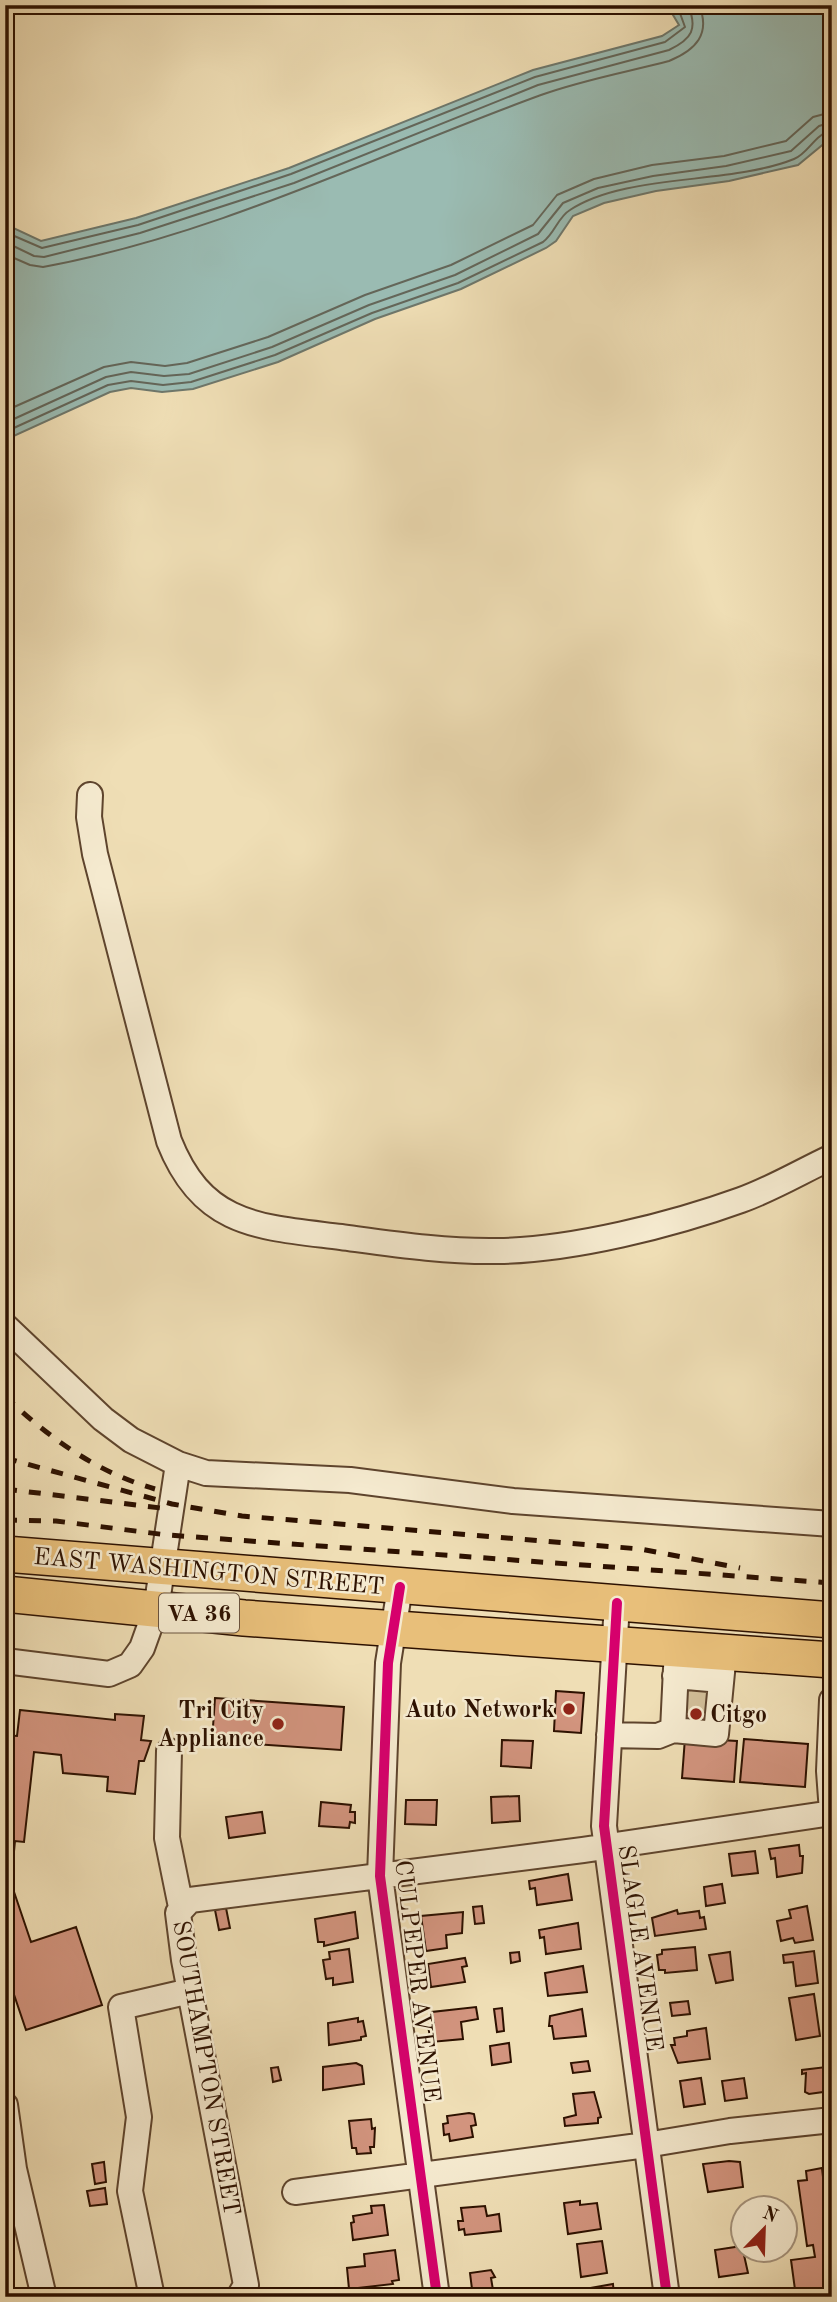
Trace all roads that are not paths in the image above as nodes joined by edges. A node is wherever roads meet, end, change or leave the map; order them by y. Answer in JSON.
{"nodes":[{"id":1,"x":90,"y":794,"type":"dead end"},
{"id":2,"x":832,"y":1157,"type":"edge"},
{"id":3,"x":5,"y":1326,"type":"edge"},
{"id":4,"x":178,"y":1464,"type":"junction"},
{"id":5,"x":832,"y":1524,"type":"edge"},
{"id":6,"x":5,"y":1554,"type":"edge"},
{"id":7,"x":163,"y":1566,"type":"junction"},
{"id":8,"x":400,"y":1587,"type":"junction"},
{"id":9,"x":5,"y":1594,"type":"edge"},
{"id":10,"x":617,"y":1603,"type":"junction"},
{"id":11,"x":156,"y":1609,"type":"junction"},
{"id":12,"x":832,"y":1620,"type":"edge"},
{"id":13,"x":392,"y":1628,"type":"junction"},
{"id":14,"x":615,"y":1644,"type":"junction"},
{"id":15,"x":832,"y":1660,"type":"edge"},
{"id":16,"x":5,"y":1661,"type":"edge"},
{"id":17,"x":698,"y":1683,"type":"junction"},
{"id":18,"x":832,"y":1703,"type":"edge"},
{"id":19,"x":673,"y":1730,"type":"junction"},
{"id":20,"x":609,"y":1735,"type":"junction"},
{"id":21,"x":169,"y":1751,"type":"dead end"},
{"id":22,"x":832,"y":1813,"type":"edge"},
{"id":23,"x":605,"y":1847,"type":"junction"},
{"id":24,"x":380,"y":1876,"type":"junction"},
{"id":25,"x":181,"y":1907,"type":"junction"},
{"id":26,"x":190,"y":1991,"type":"junction"},
{"id":27,"x":5,"y":2105,"type":"edge"},
{"id":28,"x":832,"y":2120,"type":"edge"},
{"id":29,"x":646,"y":2145,"type":"junction"},
{"id":30,"x":422,"y":2175,"type":"junction"},
{"id":31,"x":295,"y":2192,"type":"dead end"},
{"id":32,"x":44,"y":2297,"type":"edge"},
{"id":33,"x":152,"y":2297,"type":"edge"},
{"id":34,"x":239,"y":2297,"type":"edge"},
{"id":35,"x":438,"y":2297,"type":"edge"},
{"id":36,"x":667,"y":2297,"type":"edge"}],
"edges":[{"from":1,"to":2,"type":"street"},
{"from":3,"to":4,"type":"street"},
{"from":4,"to":5,"type":"street"},
{"from":4,"to":7,"type":"street"},
{"from":6,"to":7,"type":"highway","name":"EAST WASHINGTON STREET","number":"VA 36"},
{"from":7,"to":8,"type":"highway","name":"EAST WASHINGTON STREET","number":"VA 36"},
{"from":7,"to":11,"type":"street"},
{"from":8,"to":10,"type":"highway","name":"EAST WASHINGTON STREET","number":"VA 36"},
{"from":8,"to":13,"type":"street","name":"CULPEPER AVENUE"},
{"from":9,"to":11,"type":"highway","name":"EAST WASHINGTON STREET","number":"VA 36"},
{"from":10,"to":12,"type":"highway","name":"EAST WASHINGTON STREET","number":"VA 36"},
{"from":10,"to":14,"type":"street","name":"SLAGLE AVENUE"},
{"from":11,"to":13,"type":"highway","name":"EAST WASHINGTON STREET","number":"VA 36"},
{"from":11,"to":16,"type":"street"},
{"from":13,"to":14,"type":"highway","name":"EAST WASHINGTON STREET","number":"VA 36"},
{"from":13,"to":24,"type":"street","name":"CULPEPER AVENUE"},
{"from":14,"to":17,"type":"highway","name":"EAST WASHINGTON STREET","number":"VA 36"},
{"from":14,"to":20,"type":"street","name":"SLAGLE AVENUE"},
{"from":15,"to":17,"type":"highway","name":"EAST WASHINGTON STREET","number":"VA 36"},
{"from":17,"to":19,"type":"street"},
{"from":17,"to":19,"type":"street"},
{"from":18,"to":22,"type":"street"},
{"from":19,"to":20,"type":"street"},
{"from":20,"to":23,"type":"street","name":"SLAGLE AVENUE"},
{"from":21,"to":25,"type":"street"},
{"from":22,"to":23,"type":"street","name":"SOUTHAMPTON STREET"},
{"from":23,"to":24,"type":"street","name":"SOUTHAMPTON STREET"},
{"from":23,"to":29,"type":"street","name":"SLAGLE AVENUE"},
{"from":24,"to":25,"type":"street","name":"SOUTHAMPTON STREET"},
{"from":24,"to":30,"type":"street","name":"CULPEPER AVENUE"},
{"from":25,"to":26,"type":"street","name":"SOUTHAMPTON STREET"},
{"from":26,"to":33,"type":"street"},
{"from":26,"to":34,"type":"street","name":"SOUTHAMPTON STREET"},
{"from":27,"to":32,"type":"street"},
{"from":28,"to":29,"type":"street"},
{"from":29,"to":30,"type":"street"},
{"from":29,"to":36,"type":"street","name":"SLAGLE AVENUE"},
{"from":30,"to":31,"type":"street"},
{"from":30,"to":35,"type":"street","name":"CULPEPER AVENUE"}]}
